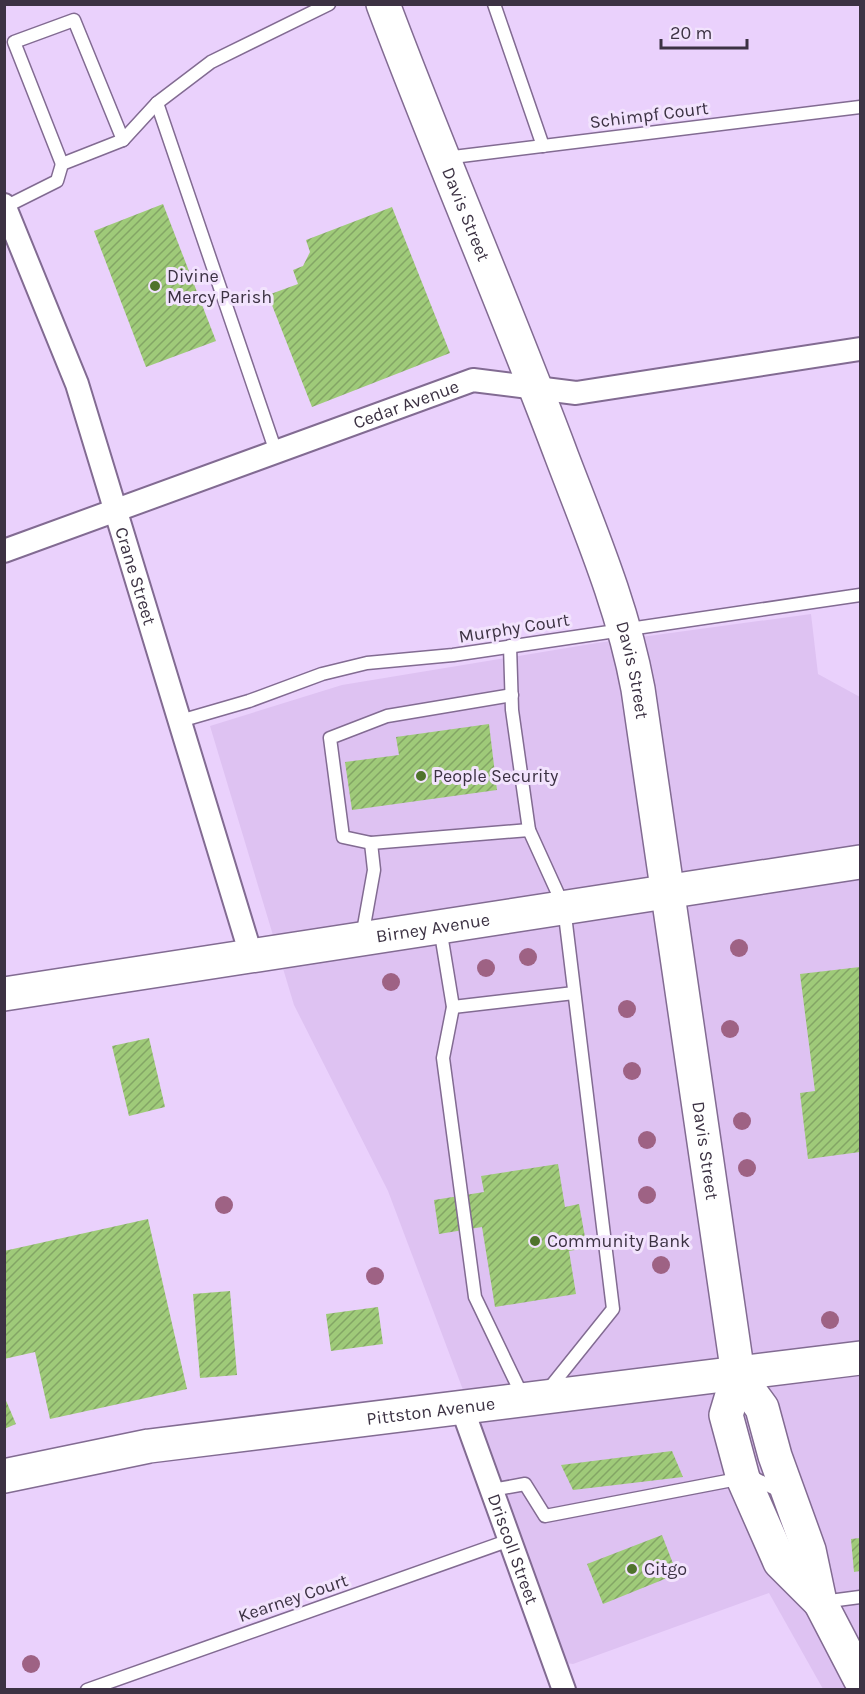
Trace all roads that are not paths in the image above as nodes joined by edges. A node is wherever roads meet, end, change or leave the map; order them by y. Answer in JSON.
{"nodes":[{"id":1,"x":329,"y":4,"type":"edge"},
{"id":2,"x":383,"y":4,"type":"edge"},
{"id":3,"x":494,"y":4,"type":"edge"},
{"id":4,"x":157,"y":103,"type":"junction"},
{"id":5,"x":861,"y":107,"type":"edge"},
{"id":6,"x":123,"y":140,"type":"junction"},
{"id":7,"x":543,"y":146,"type":"junction"},
{"id":8,"x":441,"y":158,"type":"junction"},
{"id":9,"x":62,"y":164,"type":"junction"},
{"id":10,"x":5,"y":206,"type":"edge"},
{"id":11,"x":861,"y":349,"type":"edge"},
{"id":12,"x":537,"y":390,"type":"junction"},
{"id":13,"x":276,"y":452,"type":"junction"},
{"id":14,"x":116,"y":510,"type":"junction"},
{"id":15,"x":4,"y":551,"type":"edge"},
{"id":16,"x":861,"y":595,"type":"edge"},
{"id":17,"x":625,"y":629,"type":"junction"},
{"id":18,"x":510,"y":646,"type":"junction"},
{"id":19,"x":512,"y":695,"type":"junction"},
{"id":20,"x":180,"y":720,"type":"junction"},
{"id":21,"x":529,"y":830,"type":"junction"},
{"id":22,"x":371,"y":843,"type":"junction"},
{"id":23,"x":861,"y":862,"type":"edge"},
{"id":24,"x":668,"y":891,"type":"junction"},
{"id":25,"x":564,"y":907,"type":"junction"},
{"id":26,"x":439,"y":926,"type":"junction"},
{"id":27,"x":361,"y":938,"type":"junction"},
{"id":28,"x":251,"y":955,"type":"junction"},
{"id":29,"x":574,"y":993,"type":"junction"},
{"id":30,"x":4,"y":994,"type":"edge"},
{"id":31,"x":453,"y":1007,"type":"junction"},
{"id":32,"x":861,"y":1358,"type":"edge"},
{"id":33,"x":738,"y":1375,"type":"junction"},
{"id":34,"x":533,"y":1400,"type":"junction"},
{"id":35,"x":462,"y":1408,"type":"junction"},
{"id":36,"x":4,"y":1476,"type":"edge"},
{"id":37,"x":743,"y":1478,"type":"junction"},
{"id":38,"x":492,"y":1490,"type":"junction"},
{"id":39,"x":791,"y":1502,"type":"junction"},
{"id":40,"x":510,"y":1540,"type":"junction"},
{"id":41,"x":861,"y":1597,"type":"edge"},
{"id":42,"x":820,"y":1602,"type":"junction"},
{"id":43,"x":861,"y":1679,"type":"edge"},
{"id":44,"x":87,"y":1689,"type":"edge"},
{"id":45,"x":564,"y":1689,"type":"edge"}],
"edges":[{"from":1,"to":4,"type":"lane"},
{"from":2,"to":8,"type":"main road","name":"Davis Street"},
{"from":3,"to":7,"type":"lane"},
{"from":4,"to":6,"type":"lane"},
{"from":4,"to":13,"type":"lane"},
{"from":5,"to":7,"type":"lane","name":"Schimpf Court"},
{"from":6,"to":9,"type":"lane"},
{"from":6,"to":9,"type":"lane"},
{"from":7,"to":8,"type":"lane","name":"Schimpf Court"},
{"from":8,"to":12,"type":"main road","name":"Davis Street"},
{"from":9,"to":10,"type":"lane"},
{"from":10,"to":14,"type":"street","name":"Crane Street"},
{"from":11,"to":12,"type":"street","name":"Cedar Avenue"},
{"from":12,"to":13,"type":"street","name":"Cedar Avenue"},
{"from":12,"to":17,"type":"main road","name":"Davis Street"},
{"from":13,"to":14,"type":"street","name":"Cedar Avenue"},
{"from":14,"to":15,"type":"street","name":"Cedar Avenue"},
{"from":14,"to":20,"type":"street","name":"Crane Street"},
{"from":16,"to":17,"type":"lane","name":"Murphy Court"},
{"from":17,"to":18,"type":"lane","name":"Murphy Court"},
{"from":17,"to":24,"type":"main road","name":"Davis Street"},
{"from":18,"to":19,"type":"lane"},
{"from":18,"to":20,"type":"lane","name":"Murphy Court"},
{"from":19,"to":21,"type":"lane"},
{"from":19,"to":22,"type":"lane"},
{"from":20,"to":28,"type":"street","name":"Crane Street"},
{"from":21,"to":22,"type":"lane"},
{"from":21,"to":25,"type":"lane"},
{"from":22,"to":27,"type":"lane"},
{"from":23,"to":24,"type":"main road","name":"Birney Avenue"},
{"from":24,"to":25,"type":"main road","name":"Birney Avenue"},
{"from":24,"to":33,"type":"main road","name":"Davis Street"},
{"from":25,"to":26,"type":"main road","name":"Birney Avenue"},
{"from":25,"to":29,"type":"lane"},
{"from":26,"to":27,"type":"main road","name":"Birney Avenue"},
{"from":26,"to":31,"type":"lane"},
{"from":27,"to":28,"type":"main road","name":"Birney Avenue"},
{"from":28,"to":30,"type":"main road","name":"Birney Avenue"},
{"from":29,"to":31,"type":"lane"},
{"from":29,"to":34,"type":"lane"},
{"from":31,"to":34,"type":"lane"},
{"from":32,"to":33,"type":"main road","name":"Pittston Avenue"},
{"from":33,"to":34,"type":"main road","name":"Pittston Avenue"},
{"from":33,"to":37,"type":"main road","name":"Davis Street"},
{"from":33,"to":39,"type":"main road","name":"Davis Street"},
{"from":34,"to":35,"type":"main road","name":"Pittston Avenue"},
{"from":35,"to":36,"type":"main road","name":"Pittston Avenue"},
{"from":35,"to":38,"type":"street","name":"Driscoll Street"},
{"from":37,"to":38,"type":"lane"},
{"from":37,"to":39,"type":"lane"},
{"from":37,"to":42,"type":"main road","name":"Davis Street"},
{"from":38,"to":40,"type":"street","name":"Driscoll Street"},
{"from":39,"to":42,"type":"main road","name":"Davis Street"},
{"from":40,"to":44,"type":"lane","name":"Kearney Court"},
{"from":40,"to":45,"type":"street","name":"Driscoll Street"},
{"from":41,"to":42,"type":"lane"},
{"from":42,"to":43,"type":"main road","name":"Davis Street"}]}
